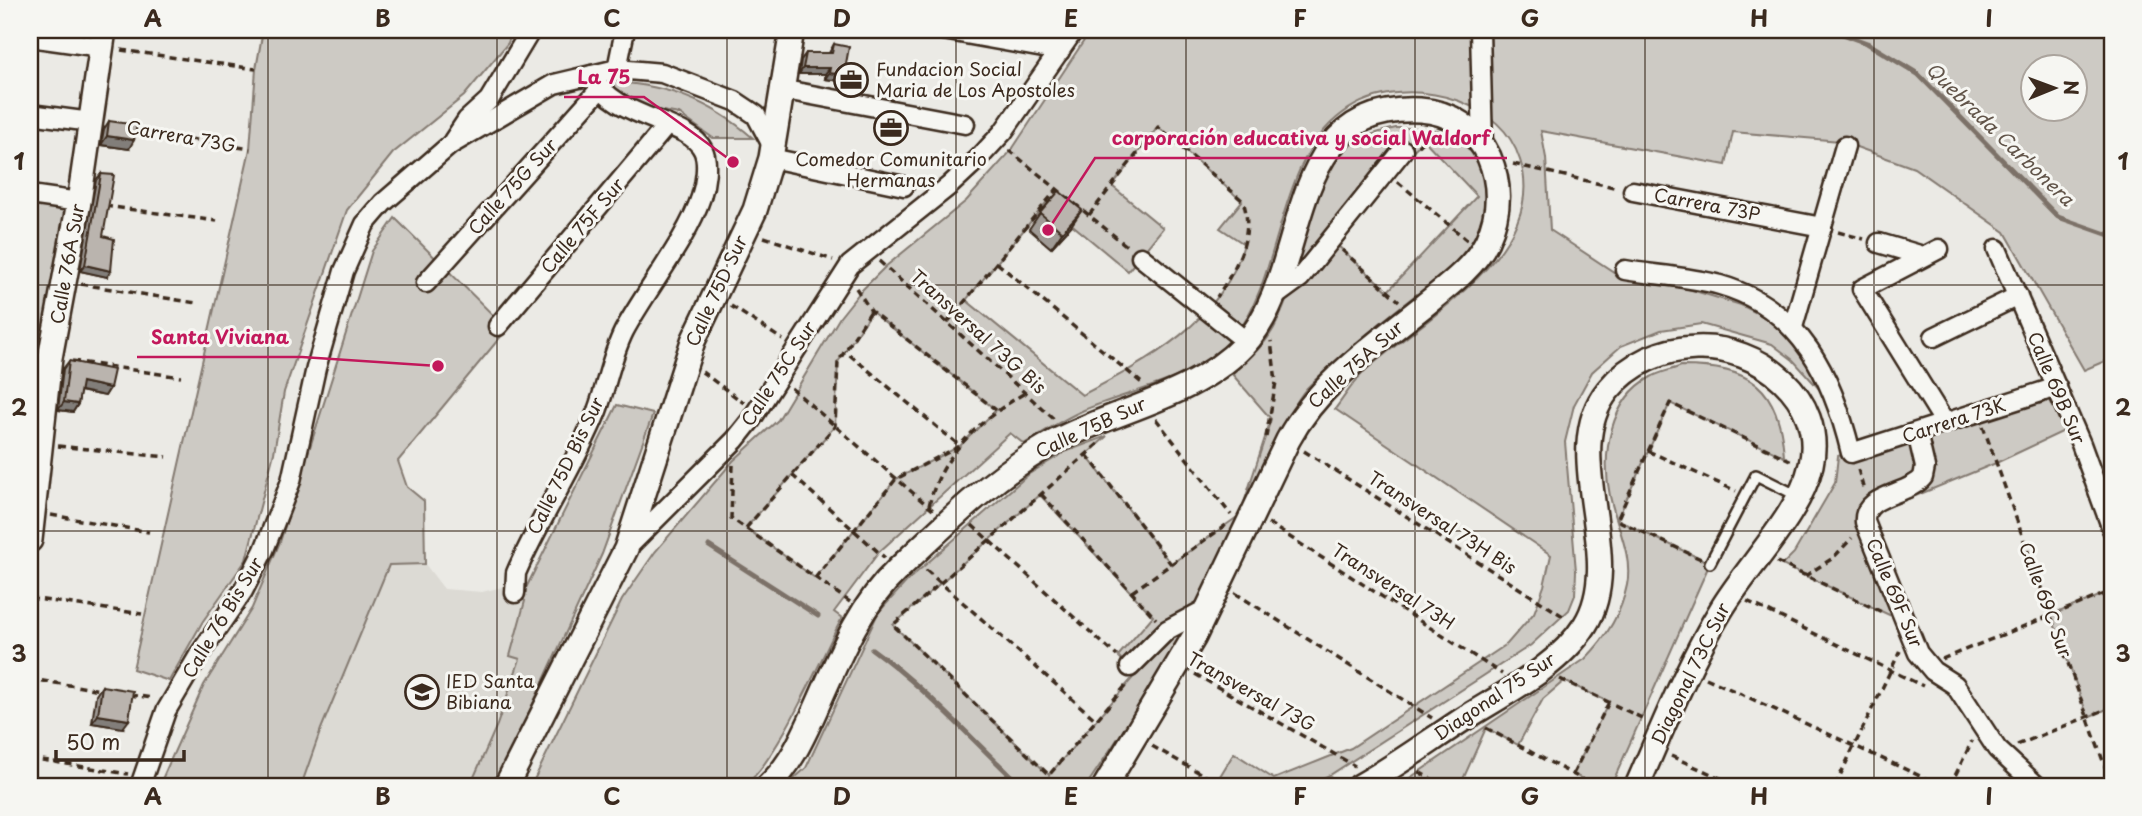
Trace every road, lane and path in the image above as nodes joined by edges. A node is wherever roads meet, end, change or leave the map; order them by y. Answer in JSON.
{"nodes":[{"id":1,"x":531,"y":30,"type":"edge"},
{"id":2,"x":625,"y":30,"type":"edge"},
{"id":3,"x":792,"y":30,"type":"edge"},
{"id":4,"x":943,"y":30,"type":"edge"},
{"id":5,"x":1074,"y":30,"type":"edge"},
{"id":6,"x":1480,"y":30,"type":"edge"},
{"id":7,"x":30,"y":37,"type":"edge"},
{"id":8,"x":103,"y":38,"type":"edge"},
{"id":9,"x":1060,"y":51,"type":"junction"},
{"id":10,"x":256,"y":69,"type":"dead end"},
{"id":11,"x":617,"y":69,"type":"junction"},
{"id":12,"x":596,"y":82,"type":"junction"},
{"id":13,"x":780,"y":89,"type":"junction"},
{"id":14,"x":30,"y":114,"type":"edge"},
{"id":15,"x":91,"y":122,"type":"junction"},
{"id":16,"x":965,"y":124,"type":"dead end"},
{"id":17,"x":667,"y":125,"type":"junction"},
{"id":18,"x":996,"y":140,"type":"junction"},
{"id":19,"x":450,"y":145,"type":"junction"},
{"id":20,"x":1845,"y":146,"type":"dead end"},
{"id":21,"x":250,"y":149,"type":"dead end"},
{"id":22,"x":1403,"y":150,"type":"dead end"},
{"id":23,"x":772,"y":153,"type":"junction"},
{"id":24,"x":1487,"y":153,"type":"junction"},
{"id":25,"x":1389,"y":174,"type":"dead end"},
{"id":26,"x":904,"y":186,"type":"dead end"},
{"id":27,"x":1057,"y":189,"type":"junction"},
{"id":28,"x":1633,"y":191,"type":"joint"},
{"id":29,"x":30,"y":195,"type":"edge"},
{"id":30,"x":79,"y":202,"type":"junction"},
{"id":31,"x":1089,"y":215,"type":"junction"},
{"id":32,"x":217,"y":221,"type":"dead end"},
{"id":33,"x":1822,"y":228,"type":"junction"},
{"id":34,"x":746,"y":230,"type":"junction"},
{"id":35,"x":1880,"y":243,"type":"joint"},
{"id":36,"x":1335,"y":244,"type":"dead end"},
{"id":37,"x":1997,"y":248,"type":"dead end"},
{"id":38,"x":867,"y":250,"type":"junction"},
{"id":39,"x":1481,"y":251,"type":"junction"},
{"id":40,"x":1141,"y":257,"type":"joint"},
{"id":41,"x":997,"y":263,"type":"junction"},
{"id":42,"x":847,"y":270,"type":"junction"},
{"id":43,"x":1625,"y":270,"type":"dead end"},
{"id":44,"x":65,"y":281,"type":"junction"},
{"id":45,"x":426,"y":283,"type":"dead end"},
{"id":46,"x":2018,"y":296,"type":"junction"},
{"id":47,"x":196,"y":303,"type":"dead end"},
{"id":48,"x":1267,"y":308,"type":"junction"},
{"id":49,"x":1208,"y":310,"type":"junction"},
{"id":50,"x":872,"y":312,"type":"junction"},
{"id":51,"x":742,"y":314,"type":"dead end"},
{"id":52,"x":1413,"y":314,"type":"junction"},
{"id":53,"x":947,"y":323,"type":"junction"},
{"id":54,"x":498,"y":326,"type":"dead end"},
{"id":55,"x":1793,"y":327,"type":"junction"},
{"id":56,"x":1934,"y":337,"type":"dead end"},
{"id":57,"x":1247,"y":342,"type":"junction"},
{"id":58,"x":797,"y":348,"type":"junction"},
{"id":59,"x":845,"y":351,"type":"junction"},
{"id":60,"x":50,"y":358,"type":"junction"},
{"id":61,"x":181,"y":377,"type":"dead end"},
{"id":62,"x":779,"y":377,"type":"junction"},
{"id":63,"x":712,"y":379,"type":"dead end"},
{"id":64,"x":2057,"y":387,"type":"junction"},
{"id":65,"x":1025,"y":393,"type":"junction"},
{"id":66,"x":1151,"y":400,"type":"junction"},
{"id":67,"x":1838,"y":409,"type":"junction"},
{"id":68,"x":996,"y":410,"type":"junction"},
{"id":69,"x":757,"y":413,"type":"junction"},
{"id":70,"x":1978,"y":414,"type":"junction"},
{"id":71,"x":1808,"y":420,"type":"junction"},
{"id":72,"x":1945,"y":424,"type":"junction"},
{"id":73,"x":835,"y":426,"type":"junction"},
{"id":74,"x":1917,"y":433,"type":"junction"},
{"id":75,"x":1070,"y":434,"type":"junction"},
{"id":76,"x":735,"y":440,"type":"junction"},
{"id":77,"x":1287,"y":440,"type":"junction"},
{"id":78,"x":1100,"y":442,"type":"dead end"},
{"id":79,"x":39,"y":444,"type":"junction"},
{"id":80,"x":960,"y":446,"type":"junction"},
{"id":81,"x":1264,"y":446,"type":"dead end"},
{"id":82,"x":1648,"y":451,"type":"junction"},
{"id":83,"x":1086,"y":455,"type":"junction"},
{"id":84,"x":167,"y":457,"type":"dead end"},
{"id":85,"x":1810,"y":469,"type":"junction"},
{"id":86,"x":792,"y":475,"type":"junction"},
{"id":87,"x":897,"y":479,"type":"junction"},
{"id":88,"x":1041,"y":494,"type":"junction"},
{"id":89,"x":1746,"y":495,"type":"junction"},
{"id":90,"x":1798,"y":496,"type":"junction"},
{"id":91,"x":929,"y":506,"type":"junction"},
{"id":92,"x":33,"y":511,"type":"junction"},
{"id":93,"x":1250,"y":511,"type":"junction"},
{"id":94,"x":954,"y":519,"type":"junction"},
{"id":95,"x":746,"y":528,"type":"junction"},
{"id":96,"x":2112,"y":529,"type":"edge"},
{"id":97,"x":854,"y":530,"type":"junction"},
{"id":98,"x":149,"y":532,"type":"dead end"},
{"id":99,"x":30,"y":540,"type":"edge"},
{"id":100,"x":989,"y":540,"type":"junction"},
{"id":101,"x":626,"y":549,"type":"junction"},
{"id":102,"x":1759,"y":554,"type":"junction"},
{"id":103,"x":1710,"y":562,"type":"joint"},
{"id":104,"x":905,"y":563,"type":"junction"},
{"id":105,"x":1171,"y":564,"type":"junction"},
{"id":106,"x":815,"y":578,"type":"junction"},
{"id":107,"x":940,"y":583,"type":"junction"},
{"id":108,"x":1220,"y":584,"type":"junction"},
{"id":109,"x":2112,"y":591,"type":"edge"},
{"id":110,"x":1132,"y":592,"type":"junction"},
{"id":111,"x":515,"y":593,"type":"dead end"},
{"id":112,"x":1731,"y":593,"type":"junction"},
{"id":113,"x":30,"y":598,"type":"edge"},
{"id":114,"x":1208,"y":608,"type":"junction"},
{"id":115,"x":863,"y":612,"type":"junction"},
{"id":116,"x":142,"y":614,"type":"dead end"},
{"id":117,"x":2051,"y":615,"type":"junction"},
{"id":118,"x":1908,"y":627,"type":"junction"},
{"id":119,"x":1582,"y":629,"type":"junction"},
{"id":120,"x":1167,"y":630,"type":"junction"},
{"id":121,"x":1178,"y":665,"type":"junction"},
{"id":122,"x":1926,"y":665,"type":"junction"},
{"id":123,"x":1539,"y":669,"type":"junction"},
{"id":124,"x":1133,"y":670,"type":"junction"},
{"id":125,"x":1689,"y":670,"type":"junction"},
{"id":126,"x":1890,"y":670,"type":"junction"},
{"id":127,"x":30,"y":680,"type":"edge"},
{"id":128,"x":1517,"y":684,"type":"junction"},
{"id":129,"x":1926,"y":687,"type":"dead end"},
{"id":130,"x":108,"y":691,"type":"edge"},
{"id":131,"x":121,"y":693,"type":"edge"},
{"id":132,"x":172,"y":701,"type":"junction"},
{"id":133,"x":1609,"y":702,"type":"junction"},
{"id":134,"x":2112,"y":708,"type":"edge"},
{"id":135,"x":2088,"y":717,"type":"junction"},
{"id":136,"x":1097,"y":720,"type":"junction"},
{"id":137,"x":1457,"y":723,"type":"junction"},
{"id":138,"x":1980,"y":723,"type":"junction"},
{"id":139,"x":1135,"y":736,"type":"junction"},
{"id":140,"x":1658,"y":738,"type":"junction"},
{"id":141,"x":1854,"y":746,"type":"junction"},
{"id":142,"x":2000,"y":752,"type":"junction"},
{"id":143,"x":30,"y":758,"type":"edge"},
{"id":144,"x":1573,"y":774,"type":"junction"},
{"id":145,"x":141,"y":782,"type":"edge"},
{"id":146,"x":1368,"y":782,"type":"edge"},
{"id":147,"x":1585,"y":784,"type":"edge"},
{"id":148,"x":506,"y":786,"type":"edge"},
{"id":149,"x":768,"y":786,"type":"edge"},
{"id":150,"x":1105,"y":786,"type":"edge"},
{"id":151,"x":1223,"y":786,"type":"edge"},
{"id":152,"x":1637,"y":786,"type":"edge"},
{"id":153,"x":1738,"y":786,"type":"edge"},
{"id":154,"x":1835,"y":786,"type":"edge"},
{"id":155,"x":1942,"y":786,"type":"edge"},
{"id":156,"x":1950,"y":786,"type":"edge"},
{"id":157,"x":2037,"y":786,"type":"edge"},
{"id":158,"x":2112,"y":786,"type":"edge"}],
"edges":[{"from":1,"to":19,"type":"street"},
{"from":2,"to":11,"type":"street"},
{"from":3,"to":13,"type":"street","name":"Calle 75D Sur"},
{"from":4,"to":9,"type":"street"},
{"from":5,"to":9,"type":"street","name":"Calle 75C Sur"},
{"from":6,"to":24,"type":"street"},
{"from":7,"to":8,"type":"street"},
{"from":8,"to":10,"type":"path"},
{"from":8,"to":15,"type":"street","name":"Calle 76A Sur"},
{"from":9,"to":18,"type":"street","name":"Calle 75C Sur"},
{"from":11,"to":12,"type":"street"},
{"from":11,"to":23,"type":"street"},
{"from":12,"to":17,"type":"street"},
{"from":12,"to":19,"type":"street"},
{"from":12,"to":45,"type":"street","name":"Calle 75G Sur"},
{"from":13,"to":16,"type":"street"},
{"from":13,"to":23,"type":"street","name":"Calle 75D Sur"},
{"from":14,"to":15,"type":"street"},
{"from":15,"to":21,"type":"path","name":"Carrera 73G"},
{"from":15,"to":30,"type":"street","name":"Calle 76A Sur"},
{"from":17,"to":54,"type":"street","name":"Calle 75F Sur"},
{"from":17,"to":111,"type":"street","name":"Calle 75D Bis Sur"},
{"from":18,"to":27,"type":"path"},
{"from":18,"to":38,"type":"street","name":"Calle 75C Sur"},
{"from":19,"to":132,"type":"street","name":"Calle 76 Bis Sur"},
{"from":20,"to":33,"type":"street"},
{"from":22,"to":48,"type":"street"},
{"from":23,"to":26,"type":"street"},
{"from":23,"to":34,"type":"street","name":"Calle 75D Sur"},
{"from":24,"to":28,"type":"path","name":"Carrera 73P"},
{"from":24,"to":39,"type":"street","name":"Calle 75A Sur"},
{"from":24,"to":48,"type":"street","name":"Calle 75B Sur"},
{"from":25,"to":39,"type":"path"},
{"from":27,"to":31,"type":"path"},
{"from":27,"to":41,"type":"path"},
{"from":28,"to":33,"type":"street","name":"Carrera 73P"},
{"from":29,"to":30,"type":"street"},
{"from":30,"to":32,"type":"path"},
{"from":30,"to":44,"type":"street","name":"Calle 76A Sur"},
{"from":31,"to":40,"type":"path"},
{"from":31,"to":49,"type":"path"},
{"from":33,"to":35,"type":"path"},
{"from":33,"to":55,"type":"street"},
{"from":34,"to":42,"type":"path"},
{"from":34,"to":101,"type":"street","name":"Calle 75D Sur"},
{"from":35,"to":72,"type":"street"},
{"from":36,"to":52,"type":"path"},
{"from":37,"to":46,"type":"street","name":"Calle 69B Sur"},
{"from":38,"to":42,"type":"street","name":"Calle 75C Sur"},
{"from":38,"to":53,"type":"path","name":"Transversal 73G Bis"},
{"from":39,"to":52,"type":"street","name":"Calle 75A Sur"},
{"from":40,"to":49,"type":"street"},
{"from":41,"to":53,"type":"path"},
{"from":41,"to":66,"type":"path","name":"Transversal 73H"},
{"from":42,"to":50,"type":"path"},
{"from":42,"to":58,"type":"street","name":"Calle 75C Sur"},
{"from":43,"to":55,"type":"street"},
{"from":44,"to":47,"type":"path"},
{"from":44,"to":60,"type":"street","name":"Calle 76A Sur"},
{"from":46,"to":56,"type":"street"},
{"from":46,"to":64,"type":"street","name":"Calle 69B Sur"},
{"from":48,"to":57,"type":"street","name":"Calle 75B Sur"},
{"from":48,"to":81,"type":"path"},
{"from":49,"to":57,"type":"street"},
{"from":50,"to":59,"type":"path"},
{"from":50,"to":68,"type":"path"},
{"from":51,"to":58,"type":"path"},
{"from":52,"to":77,"type":"street","name":"Calle 75A Sur"},
{"from":53,"to":65,"type":"path","name":"Transversal 73G Bis"},
{"from":55,"to":67,"type":"street"},
{"from":57,"to":66,"type":"street","name":"Calle 75B Sur"},
{"from":58,"to":62,"type":"street","name":"Calle 75C Sur"},
{"from":59,"to":73,"type":"path"},
{"from":59,"to":80,"type":"path"},
{"from":60,"to":61,"type":"path"},
{"from":60,"to":79,"type":"street","name":"Calle 76A Sur"},
{"from":62,"to":69,"type":"street","name":"Calle 75C Sur"},
{"from":62,"to":73,"type":"path"},
{"from":63,"to":69,"type":"path"},
{"from":64,"to":70,"type":"street","name":"Carrera 73K"},
{"from":64,"to":96,"type":"street","name":"Calle 69B Sur"},
{"from":65,"to":68,"type":"path"},
{"from":65,"to":75,"type":"path","name":"Transversal 73G Bis"},
{"from":66,"to":75,"type":"street","name":"Calle 75B Sur"},
{"from":66,"to":93,"type":"path","name":"Transversal 73H"},
{"from":67,"to":71,"type":"street"},
{"from":67,"to":74,"type":"street","name":"Carrera 73K"},
{"from":68,"to":80,"type":"path"},
{"from":69,"to":76,"type":"street","name":"Calle 75C Sur"},
{"from":70,"to":72,"type":"street","name":"Carrera 73K"},
{"from":70,"to":117,"type":"path","name":"Calle 69C Sur"},
{"from":71,"to":85,"type":"street"},
{"from":71,"to":119,"type":"street","name":"Diagonal 75 Sur"},
{"from":72,"to":74,"type":"street","name":"Carrera 73K"},
{"from":73,"to":86,"type":"path"},
{"from":73,"to":87,"type":"path"},
{"from":74,"to":118,"type":"street","name":"Calle 69F Sur"},
{"from":75,"to":94,"type":"street","name":"Calle 75B Sur"},
{"from":76,"to":95,"type":"path"},
{"from":76,"to":101,"type":"street","name":"Calle 75C Sur"},
{"from":77,"to":93,"type":"street","name":"Calle 75A Sur"},
{"from":77,"to":119,"type":"path","name":"Transversal 73H Bis"},
{"from":78,"to":83,"type":"path"},
{"from":79,"to":84,"type":"path"},
{"from":79,"to":92,"type":"street","name":"Calle 76A Sur"},
{"from":80,"to":87,"type":"path"},
{"from":80,"to":91,"type":"path"},
{"from":82,"to":85,"type":"path"},
{"from":82,"to":89,"type":"path"},
{"from":82,"to":103,"type":"path"},
{"from":83,"to":88,"type":"path"},
{"from":83,"to":105,"type":"path"},
{"from":85,"to":90,"type":"street"},
{"from":86,"to":95,"type":"path"},
{"from":86,"to":97,"type":"path"},
{"from":87,"to":91,"type":"path"},
{"from":87,"to":97,"type":"path"},
{"from":88,"to":100,"type":"path"},
{"from":88,"to":110,"type":"path"},
{"from":89,"to":90,"type":"lane"},
{"from":89,"to":103,"type":"lane"},
{"from":90,"to":102,"type":"street","name":"Diagonal 73C Sur"},
{"from":91,"to":94,"type":"path"},
{"from":92,"to":98,"type":"path"},
{"from":92,"to":99,"type":"street","name":"Calle 76A Sur"},
{"from":93,"to":105,"type":"path"},
{"from":93,"to":108,"type":"street","name":"Calle 75A Sur"},
{"from":93,"to":128,"type":"path","name":"Transversal 73H"},
{"from":94,"to":100,"type":"path"},
{"from":94,"to":104,"type":"street","name":"Calle 75B Sur"},
{"from":95,"to":106,"type":"path"},
{"from":97,"to":104,"type":"path"},
{"from":97,"to":106,"type":"path"},
{"from":100,"to":107,"type":"path"},
{"from":100,"to":124,"type":"path"},
{"from":101,"to":148,"type":"street","name":"Calle 75C Sur"},
{"from":102,"to":112,"type":"street","name":"Diagonal 73C Sur"},
{"from":102,"to":118,"type":"path"},
{"from":104,"to":107,"type":"path"},
{"from":104,"to":115,"type":"street","name":"Calle 75B Sur"},
{"from":105,"to":110,"type":"path"},
{"from":106,"to":115,"type":"path"},
{"from":107,"to":136,"type":"path"},
{"from":107,"to":136,"type":"path"},
{"from":108,"to":114,"type":"street","name":"Calle 75A Sur"},
{"from":108,"to":137,"type":"path"},
{"from":109,"to":117,"type":"path"},
{"from":110,"to":120,"type":"path"},
{"from":112,"to":125,"type":"street","name":"Diagonal 73C Sur"},
{"from":112,"to":126,"type":"path"},
{"from":113,"to":116,"type":"path"},
{"from":114,"to":120,"type":"street"},
{"from":114,"to":121,"type":"street","name":"Calle 75A Sur"},
{"from":115,"to":149,"type":"street","name":"Calle 75B Sur"},
{"from":117,"to":122,"type":"path"},
{"from":117,"to":135,"type":"path","name":"Calle 69C Sur"},
{"from":118,"to":122,"type":"street","name":"Calle 69F Sur"},
{"from":118,"to":126,"type":"path"},
{"from":119,"to":123,"type":"street","name":"Diagonal 75 Sur"},
{"from":120,"to":124,"type":"street"},
{"from":121,"to":139,"type":"street","name":"Calle 75A Sur"},
{"from":121,"to":146,"type":"path","name":"Transversal 73G"},
{"from":122,"to":138,"type":"street","name":"Calle 69F Sur"},
{"from":123,"to":128,"type":"street","name":"Diagonal 75 Sur"},
{"from":123,"to":133,"type":"path"},
{"from":124,"to":136,"type":"path"},
{"from":125,"to":140,"type":"street","name":"Diagonal 73C Sur"},
{"from":125,"to":141,"type":"path"},
{"from":126,"to":129,"type":"path"},
{"from":126,"to":141,"type":"path"},
{"from":127,"to":130,"type":"path"},
{"from":128,"to":137,"type":"street","name":"Diagonal 75 Sur"},
{"from":131,"to":132,"type":"path"},
{"from":132,"to":145,"type":"street","name":"Calle 76 Bis Sur"},
{"from":133,"to":140,"type":"path"},
{"from":133,"to":144,"type":"path"},
{"from":134,"to":135,"type":"path"},
{"from":135,"to":142,"type":"path"},
{"from":135,"to":158,"type":"path","name":"Calle 69C Sur"},
{"from":137,"to":144,"type":"path"},
{"from":137,"to":146,"type":"street","name":"Diagonal 75 Sur"},
{"from":138,"to":142,"type":"street","name":"Calle 69F Sur"},
{"from":138,"to":156,"type":"path"},
{"from":139,"to":150,"type":"street","name":"Calle 75A Sur"},
{"from":139,"to":151,"type":"path"},
{"from":140,"to":152,"type":"street","name":"Diagonal 73C Sur"},
{"from":140,"to":153,"type":"path"},
{"from":141,"to":154,"type":"path"},
{"from":141,"to":155,"type":"path"},
{"from":142,"to":157,"type":"street","name":"Calle 69F Sur"},
{"from":143,"to":145,"type":"path"},
{"from":144,"to":147,"type":"path"}]}
